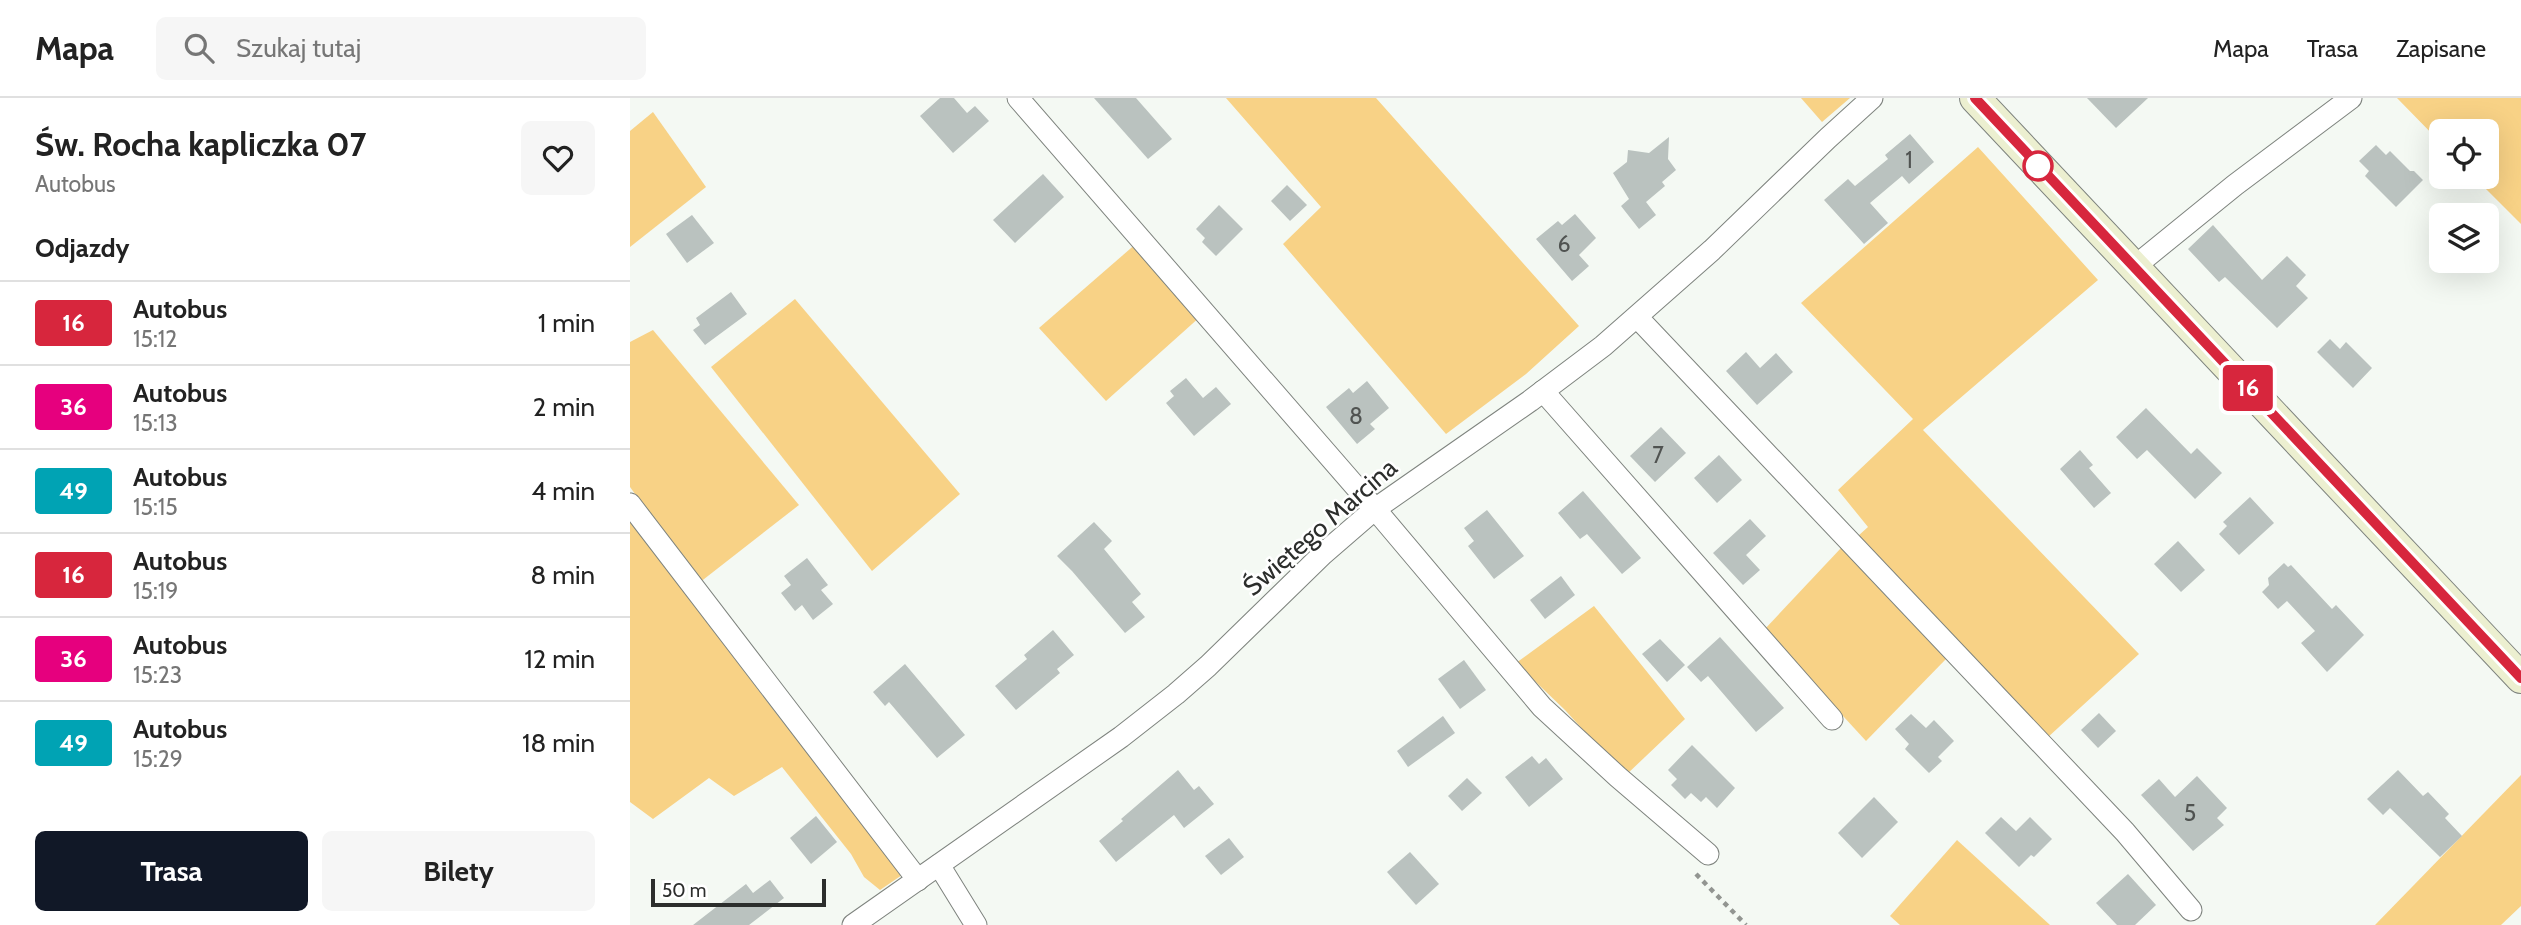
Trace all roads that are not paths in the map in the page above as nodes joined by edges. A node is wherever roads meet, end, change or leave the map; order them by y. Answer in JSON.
{"nodes":[{"id":1,"x":1018,"y":98,"type":"edge"},
{"id":2,"x":1872,"y":98,"type":"edge"},
{"id":3,"x":1975,"y":98,"type":"edge"},
{"id":4,"x":2351,"y":98,"type":"edge"},
{"id":5,"x":2134,"y":267,"type":"junction"},
{"id":6,"x":1637,"y":317,"type":"junction"},
{"id":7,"x":1543,"y":391,"type":"junction"},
{"id":8,"x":630,"y":503,"type":"edge"},
{"id":9,"x":1375,"y":509,"type":"junction"},
{"id":10,"x":2518,"y":670,"type":"edge"},
{"id":11,"x":1832,"y":719,"type":"dead end"},
{"id":12,"x":1709,"y":854,"type":"dead end"},
{"id":13,"x":939,"y":865,"type":"junction"},
{"id":14,"x":918,"y":880,"type":"junction"},
{"id":15,"x":2191,"y":910,"type":"dead end"},
{"id":16,"x":853,"y":925,"type":"edge"},
{"id":17,"x":976,"y":925,"type":"edge"}],
"edges":[{"from":1,"to":9,"type":"street"},
{"from":2,"to":6,"type":"street","name":"Świętego Marcina"},
{"from":3,"to":5,"type":"street"},
{"from":4,"to":5,"type":"street"},
{"from":5,"to":10,"type":"street"},
{"from":6,"to":7,"type":"street","name":"Świętego Marcina"},
{"from":6,"to":15,"type":"street"},
{"from":7,"to":9,"type":"street","name":"Świętego Marcina"},
{"from":7,"to":11,"type":"street"},
{"from":8,"to":14,"type":"street"},
{"from":9,"to":12,"type":"street"},
{"from":9,"to":13,"type":"street","name":"Świętego Marcina"},
{"from":13,"to":14,"type":"street","name":"Świętego Marcina"},
{"from":13,"to":17,"type":"street"},
{"from":14,"to":16,"type":"street","name":"Świętego Marcina"}]}
